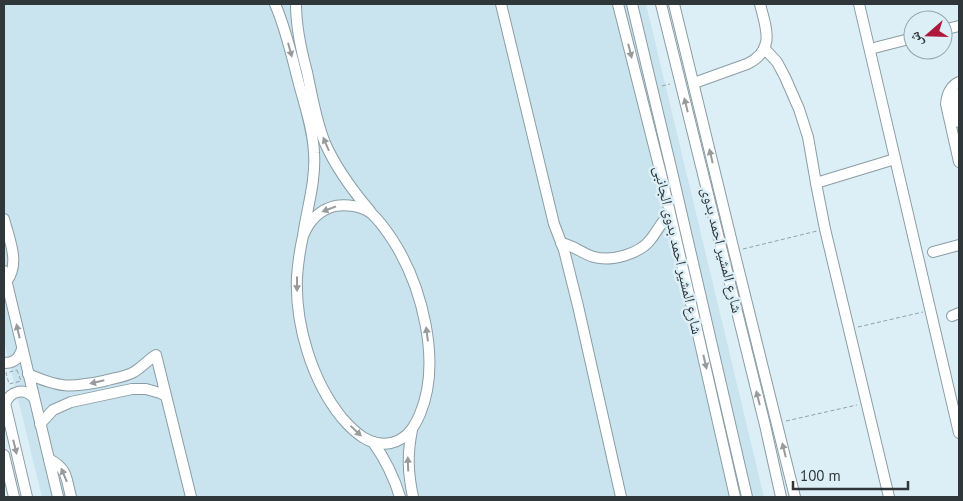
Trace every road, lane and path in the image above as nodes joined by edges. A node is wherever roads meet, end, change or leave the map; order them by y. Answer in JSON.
{"nodes":[{"id":1,"x":275,"y":4,"type":"edge"},
{"id":2,"x":296,"y":4,"type":"edge"},
{"id":3,"x":501,"y":4,"type":"edge"},
{"id":4,"x":618,"y":4,"type":"edge"},
{"id":5,"x":632,"y":4,"type":"edge"},
{"id":6,"x":760,"y":4,"type":"edge"},
{"id":7,"x":859,"y":4,"type":"edge"},
{"id":8,"x":675,"y":6,"type":"edge"},
{"id":9,"x":662,"y":7,"type":"edge"},
{"id":10,"x":903,"y":41,"type":"edge"},
{"id":11,"x":764,"y":48,"type":"junction"},
{"id":12,"x":870,"y":49,"type":"junction"},
{"id":13,"x":959,"y":82,"type":"edge"},
{"id":14,"x":672,"y":83,"type":"dead end"},
{"id":15,"x":694,"y":83,"type":"junction"},
{"id":16,"x":652,"y":89,"type":"junction"},
{"id":17,"x":959,"y":94,"type":"edge"},
{"id":18,"x":951,"y":108,"type":"junction"},
{"id":19,"x":959,"y":122,"type":"edge"},
{"id":20,"x":895,"y":159,"type":"junction"},
{"id":21,"x":959,"y":162,"type":"edge"},
{"id":22,"x":672,"y":172,"type":"junction"},
{"id":23,"x":661,"y":174,"type":"junction"},
{"id":24,"x":816,"y":183,"type":"junction"},
{"id":25,"x":372,"y":214,"type":"junction"},
{"id":26,"x":670,"y":214,"type":"junction"},
{"id":27,"x":4,"y":219,"type":"edge"},
{"id":28,"x":825,"y":229,"type":"junction"},
{"id":29,"x":302,"y":236,"type":"junction"},
{"id":30,"x":561,"y":244,"type":"junction"},
{"id":31,"x":959,"y":245,"type":"edge"},
{"id":32,"x":734,"y":251,"type":"junction"},
{"id":33,"x":933,"y":252,"type":"dead end"},
{"id":34,"x":4,"y":271,"type":"edge"},
{"id":35,"x":6,"y":282,"type":"junction"},
{"id":36,"x":931,"y":310,"type":"junction"},
{"id":37,"x":848,"y":329,"type":"junction"},
{"id":38,"x":22,"y":349,"type":"junction"},
{"id":39,"x":4,"y":363,"type":"edge"},
{"id":40,"x":28,"y":374,"type":"junction"},
{"id":41,"x":7,"y":377,"type":"junction"},
{"id":42,"x":122,"y":377,"type":"junction"},
{"id":43,"x":4,"y":378,"type":"edge"},
{"id":44,"x":959,"y":383,"type":"edge"},
{"id":45,"x":948,"y":385,"type":"junction"},
{"id":46,"x":125,"y":390,"type":"junction"},
{"id":47,"x":955,"y":395,"type":"edge"},
{"id":48,"x":166,"y":396,"type":"junction"},
{"id":49,"x":34,"y":398,"type":"junction"},
{"id":50,"x":4,"y":402,"type":"edge"},
{"id":51,"x":865,"y":403,"type":"junction"},
{"id":52,"x":777,"y":423,"type":"junction"},
{"id":53,"x":40,"y":424,"type":"junction"},
{"id":54,"x":412,"y":430,"type":"junction"},
{"id":55,"x":959,"y":433,"type":"edge"},
{"id":56,"x":373,"y":442,"type":"junction"},
{"id":57,"x":4,"y":455,"type":"edge"},
{"id":58,"x":49,"y":459,"type":"junction"},
{"id":59,"x":14,"y":497,"type":"edge"},
{"id":60,"x":28,"y":497,"type":"edge"},
{"id":61,"x":58,"y":497,"type":"edge"},
{"id":62,"x":71,"y":497,"type":"edge"},
{"id":63,"x":191,"y":497,"type":"edge"},
{"id":64,"x":400,"y":497,"type":"edge"},
{"id":65,"x":413,"y":497,"type":"edge"},
{"id":66,"x":621,"y":497,"type":"edge"},
{"id":67,"x":735,"y":497,"type":"edge"},
{"id":68,"x":747,"y":497,"type":"edge"},
{"id":69,"x":780,"y":497,"type":"edge"},
{"id":70,"x":795,"y":497,"type":"edge"},
{"id":71,"x":888,"y":497,"type":"edge"}],
"edges":[{"from":1,"to":29,"type":"street","one_way":true},
{"from":25,"to":2,"type":"street","one_way":true},
{"from":3,"to":30,"type":"street"},
{"from":4,"to":23,"type":"street","name":"شارع المشير احمد بدوى الجانبى","one_way":true},
{"from":5,"to":16,"type":"street","name":"شارع المشير احمد بدوى"},
{"from":6,"to":11,"type":"street"},
{"from":7,"to":12,"type":"street"},
{"from":8,"to":9,"type":"street"},
{"from":8,"to":15,"type":"street"},
{"from":69,"to":9,"type":"street","name":"شارع المشير احمد بدوى","one_way":true},
{"from":10,"to":12,"type":"street"},
{"from":11,"to":15,"type":"street"},
{"from":11,"to":24,"type":"street"},
{"from":12,"to":20,"type":"street"},
{"from":13,"to":18,"type":"street"},
{"from":14,"to":16,"type":"path"},
{"from":32,"to":15,"type":"street","one_way":true},
{"from":16,"to":22,"type":"street","name":"شارع المشير احمد بدوى"},
{"from":17,"to":18,"type":"street"},
{"from":18,"to":19,"type":"street"},
{"from":18,"to":21,"type":"street"},
{"from":20,"to":24,"type":"street"},
{"from":20,"to":36,"type":"street"},
{"from":22,"to":23,"type":"street"},
{"from":22,"to":68,"type":"street","name":"شارع المشير احمد بدوى"},
{"from":23,"to":26,"type":"street","name":"شارع المشير احمد بدوى الجانبى"},
{"from":24,"to":28,"type":"street"},
{"from":25,"to":29,"type":"street","one_way":true},
{"from":54,"to":25,"type":"street","one_way":true},
{"from":26,"to":30,"type":"street"},
{"from":26,"to":67,"type":"street","name":"شارع المشير احمد بدوى الجانبى","one_way":true},
{"from":27,"to":35,"type":"street"},
{"from":28,"to":32,"type":"path"},
{"from":28,"to":37,"type":"street"},
{"from":29,"to":56,"type":"street","one_way":true},
{"from":30,"to":66,"type":"street"},
{"from":31,"to":33,"type":"street"},
{"from":32,"to":52,"type":"street"},
{"from":34,"to":35,"type":"street"},
{"from":38,"to":35,"type":"street","one_way":true},
{"from":36,"to":37,"type":"path"},
{"from":36,"to":45,"type":"street"},
{"from":37,"to":51,"type":"street"},
{"from":38,"to":39,"type":"street"},
{"from":38,"to":40,"type":"street"},
{"from":42,"to":40,"type":"street","one_way":true},
{"from":40,"to":49,"type":"street"},
{"from":41,"to":41,"type":"path"},
{"from":41,"to":43,"type":"path"},
{"from":42,"to":46,"type":"street"},
{"from":42,"to":48,"type":"street"},
{"from":44,"to":45,"type":"street"},
{"from":45,"to":47,"type":"street"},
{"from":46,"to":48,"type":"street"},
{"from":46,"to":53,"type":"street"},
{"from":47,"to":55,"type":"street"},
{"from":48,"to":63,"type":"street"},
{"from":49,"to":50,"type":"street"},
{"from":49,"to":53,"type":"street"},
{"from":50,"to":60,"type":"street","one_way":true},
{"from":51,"to":52,"type":"path"},
{"from":51,"to":71,"type":"street"},
{"from":70,"to":52,"type":"street","one_way":true},
{"from":53,"to":58,"type":"street"},
{"from":54,"to":56,"type":"street"},
{"from":65,"to":54,"type":"street","one_way":true},
{"from":56,"to":64,"type":"street"},
{"from":57,"to":59,"type":"street"},
{"from":58,"to":61,"type":"street"},
{"from":62,"to":58,"type":"street","one_way":true}]}
